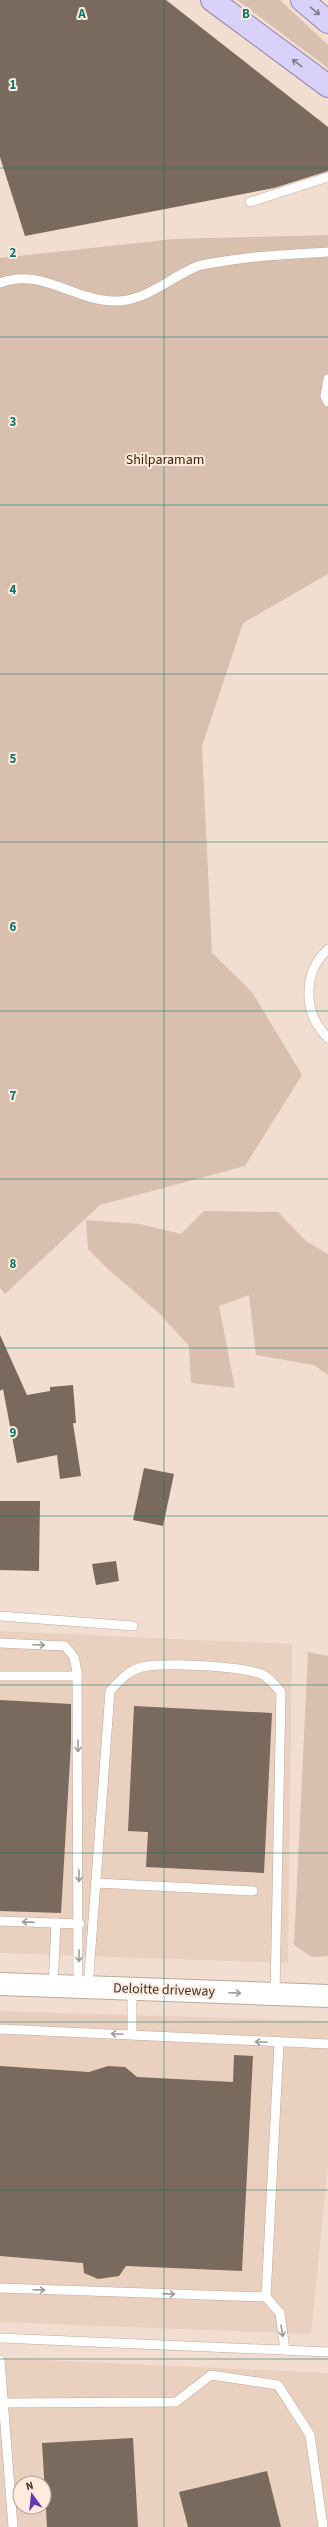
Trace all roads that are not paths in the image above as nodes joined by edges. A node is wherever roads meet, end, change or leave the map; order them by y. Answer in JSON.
{"nodes":[{"id":1,"x":212,"y":0,"type":"edge"},
{"id":2,"x":302,"y":0,"type":"edge"},
{"id":3,"x":328,"y":22,"type":"edge"},
{"id":4,"x":328,"y":86,"type":"edge"},
{"id":5,"x":328,"y":177,"type":"edge"},
{"id":6,"x":250,"y":202,"type":"dead end"},
{"id":7,"x":328,"y":252,"type":"edge"},
{"id":8,"x":0,"y":282,"type":"edge"},
{"id":9,"x":328,"y":379,"type":"edge"},
{"id":10,"x":328,"y":402,"type":"edge"},
{"id":11,"x":328,"y":949,"type":"edge"},
{"id":12,"x":328,"y":1038,"type":"edge"},
{"id":13,"x":0,"y":1616,"type":"edge"},
{"id":14,"x":133,"y":1626,"type":"dead end"},
{"id":15,"x":0,"y":1644,"type":"edge"},
{"id":16,"x":0,"y":1676,"type":"edge"},
{"id":17,"x":77,"y":1676,"type":"junction"},
{"id":18,"x":96,"y":1883,"type":"junction"},
{"id":19,"x":253,"y":1891,"type":"dead end"},
{"id":20,"x":0,"y":1921,"type":"edge"},
{"id":21,"x":56,"y":1923,"type":"junction"},
{"id":22,"x":80,"y":1924,"type":"junction"},
{"id":23,"x":0,"y":1984,"type":"edge"},
{"id":24,"x":53,"y":1986,"type":"junction"},
{"id":25,"x":83,"y":1988,"type":"junction"},
{"id":26,"x":132,"y":1990,"type":"junction"},
{"id":27,"x":275,"y":1994,"type":"junction"},
{"id":28,"x":328,"y":1996,"type":"edge"},
{"id":29,"x":0,"y":2028,"type":"edge"},
{"id":30,"x":132,"y":2035,"type":"junction"},
{"id":31,"x":279,"y":2043,"type":"junction"},
{"id":32,"x":328,"y":2044,"type":"edge"},
{"id":33,"x":0,"y":2288,"type":"edge"},
{"id":34,"x":266,"y":2297,"type":"junction"},
{"id":35,"x":0,"y":2338,"type":"edge"},
{"id":36,"x":285,"y":2350,"type":"junction"},
{"id":37,"x":328,"y":2352,"type":"edge"},
{"id":38,"x":0,"y":2360,"type":"edge"},
{"id":39,"x":3,"y":2403,"type":"junction"},
{"id":40,"x":13,"y":2527,"type":"edge"},
{"id":41,"x":323,"y":2527,"type":"edge"}],
"edges":[{"from":4,"to":1,"type":"main road","one_way":true},
{"from":2,"to":3,"type":"main road","one_way":true},
{"from":5,"to":6,"type":"lane"},
{"from":7,"to":8,"type":"lane"},
{"from":9,"to":10,"type":"lane"},
{"from":11,"to":12,"type":"lane"},
{"from":13,"to":14,"type":"lane"},
{"from":15,"to":17,"type":"lane","one_way":true},
{"from":16,"to":17,"type":"lane"},
{"from":17,"to":22,"type":"lane","one_way":true},
{"from":18,"to":19,"type":"lane"},
{"from":18,"to":25,"type":"lane"},
{"from":18,"to":27,"type":"lane"},
{"from":21,"to":20,"type":"lane","one_way":true},
{"from":21,"to":22,"type":"lane"},
{"from":21,"to":24,"type":"lane"},
{"from":22,"to":25,"type":"lane","one_way":true},
{"from":23,"to":24,"type":"street","name":"Deloitte driveway"},
{"from":24,"to":25,"type":"street","name":"Deloitte driveway"},
{"from":25,"to":26,"type":"street","name":"Deloitte driveway"},
{"from":26,"to":27,"type":"street","name":"Deloitte driveway","one_way":true},
{"from":26,"to":30,"type":"lane"},
{"from":27,"to":28,"type":"street","name":"Deloitte driveway"},
{"from":30,"to":29,"type":"lane","one_way":true},
{"from":31,"to":30,"type":"lane","one_way":true},
{"from":31,"to":32,"type":"lane"},
{"from":31,"to":34,"type":"lane"},
{"from":33,"to":34,"type":"lane","one_way":true},
{"from":34,"to":36,"type":"lane","one_way":true},
{"from":35,"to":36,"type":"lane"},
{"from":36,"to":37,"type":"lane"},
{"from":38,"to":39,"type":"lane"},
{"from":39,"to":40,"type":"lane"},
{"from":39,"to":41,"type":"lane"}]}
